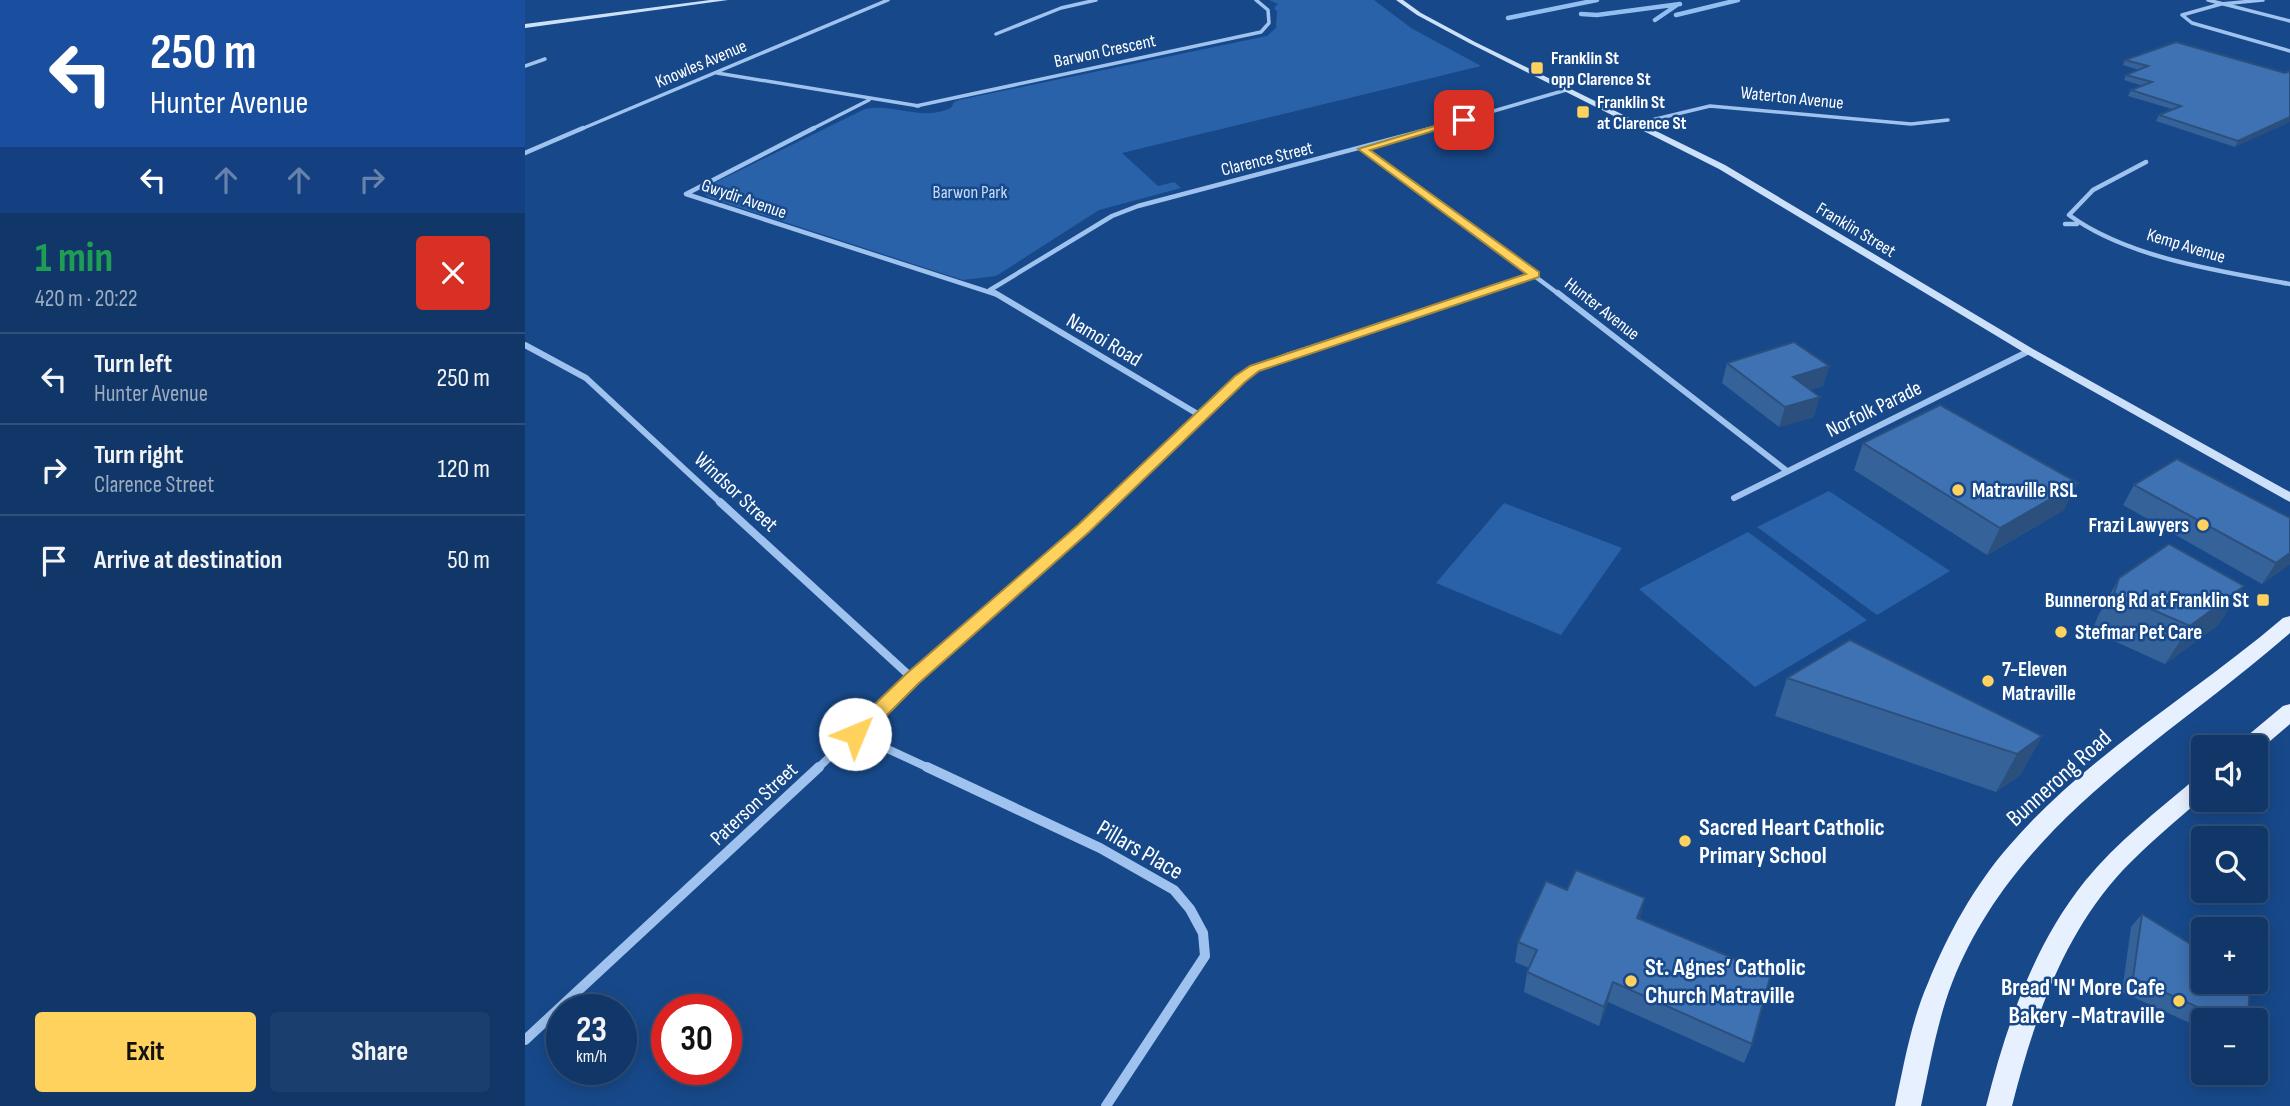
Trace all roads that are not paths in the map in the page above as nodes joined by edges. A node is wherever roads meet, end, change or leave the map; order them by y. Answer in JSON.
{"nodes":[{"id":1,"x":725,"y":0,"type":"edge"},
{"id":2,"x":888,"y":0,"type":"edge"},
{"id":3,"x":1097,"y":0,"type":"edge"},
{"id":4,"x":1256,"y":0,"type":"edge"},
{"id":5,"x":1399,"y":0,"type":"edge"},
{"id":6,"x":2207,"y":0,"type":"edge"},
{"id":7,"x":2263,"y":0,"type":"edge"},
{"id":8,"x":2221,"y":4,"type":"junction"},
{"id":9,"x":2290,"y":22,"type":"edge"},
{"id":10,"x":525,"y":26,"type":"edge"},
{"id":11,"x":996,"y":34,"type":"dead end"},
{"id":12,"x":2290,"y":51,"type":"edge"},
{"id":13,"x":545,"y":60,"type":"dead end"},
{"id":14,"x":525,"y":66,"type":"edge"},
{"id":15,"x":716,"y":72,"type":"junction"},
{"id":16,"x":1566,"y":90,"type":"junction"},
{"id":17,"x":869,"y":100,"type":"junction"},
{"id":18,"x":916,"y":106,"type":"junction"},
{"id":19,"x":931,"y":107,"type":"dead end"},
{"id":20,"x":1948,"y":120,"type":"dead end"},
{"id":21,"x":1635,"y":124,"type":"junction"},
{"id":22,"x":1363,"y":149,"type":"junction"},
{"id":23,"x":525,"y":153,"type":"edge"},
{"id":24,"x":2147,"y":162,"type":"dead end"},
{"id":25,"x":2065,"y":224,"type":"dead end"},
{"id":26,"x":2077,"y":224,"type":"junction"},
{"id":27,"x":1535,"y":275,"type":"junction"},
{"id":28,"x":2290,"y":284,"type":"edge"},
{"id":29,"x":990,"y":290,"type":"junction"},
{"id":30,"x":525,"y":345,"type":"edge"},
{"id":31,"x":2029,"y":351,"type":"junction"},
{"id":32,"x":1201,"y":416,"type":"junction"},
{"id":33,"x":1787,"y":471,"type":"junction"},
{"id":34,"x":1734,"y":498,"type":"dead end"},
{"id":35,"x":2290,"y":498,"type":"edge"},
{"id":36,"x":2290,"y":622,"type":"edge"},
{"id":37,"x":912,"y":678,"type":"junction"},
{"id":38,"x":2290,"y":712,"type":"edge"},
{"id":39,"x":855,"y":734,"type":"junction"},
{"id":40,"x":2262,"y":735,"type":"edge"},
{"id":41,"x":2191,"y":795,"type":"edge"},
{"id":42,"x":525,"y":1040,"type":"edge"},
{"id":43,"x":1106,"y":1106,"type":"edge"},
{"id":44,"x":1908,"y":1106,"type":"edge"},
{"id":45,"x":1999,"y":1106,"type":"edge"}],
"edges":[{"from":1,"to":10,"type":"street"},
{"from":2,"to":15,"type":"street","name":"Knowles Avenue"},
{"from":3,"to":11,"type":"street"},
{"from":4,"to":18,"type":"street","name":"Barwon Crescent"},
{"from":5,"to":16,"type":"street","name":"Franklin Street"},
{"from":6,"to":8,"type":"street"},
{"from":7,"to":8,"type":"street"},
{"from":8,"to":9,"type":"street"},
{"from":8,"to":12,"type":"street"},
{"from":13,"to":14,"type":"street"},
{"from":15,"to":17,"type":"street","name":"Barwon Crescent"},
{"from":15,"to":23,"type":"street","name":"Knowles Avenue"},
{"from":16,"to":21,"type":"street","name":"Franklin Street"},
{"from":16,"to":22,"type":"street","name":"Clarence Street"},
{"from":17,"to":18,"type":"street","name":"Barwon Crescent"},
{"from":17,"to":29,"type":"street","name":"Gwydir Avenue"},
{"from":18,"to":19,"type":"street","name":"Barwon Crescent"},
{"from":20,"to":21,"type":"street","name":"Waterton Avenue"},
{"from":21,"to":31,"type":"street","name":"Franklin Street"},
{"from":22,"to":27,"type":"street","name":"Hunter Avenue"},
{"from":22,"to":29,"type":"street","name":"Clarence Street"},
{"from":24,"to":26,"type":"street"},
{"from":25,"to":26,"type":"street","name":"Kemp Avenue"},
{"from":26,"to":28,"type":"street","name":"Kemp Avenue"},
{"from":27,"to":32,"type":"street","name":"Paterson Street"},
{"from":27,"to":33,"type":"street","name":"Hunter Avenue"},
{"from":29,"to":32,"type":"street","name":"Namoi Road"},
{"from":30,"to":37,"type":"street","name":"Windsor Street"},
{"from":31,"to":33,"type":"street","name":"Norfolk Parade"},
{"from":31,"to":35,"type":"street","name":"Franklin Street"},
{"from":32,"to":37,"type":"street","name":"Paterson Street"},
{"from":33,"to":34,"type":"street","name":"Norfolk Parade"},
{"from":36,"to":44,"type":"main road","name":"Bunnerong Road"},
{"from":37,"to":39,"type":"street","name":"Paterson Street"},
{"from":38,"to":40,"type":"main road"},
{"from":39,"to":42,"type":"street","name":"Paterson Street"},
{"from":39,"to":43,"type":"street","name":"Pillars Place"},
{"from":41,"to":45,"type":"main road"}]}
